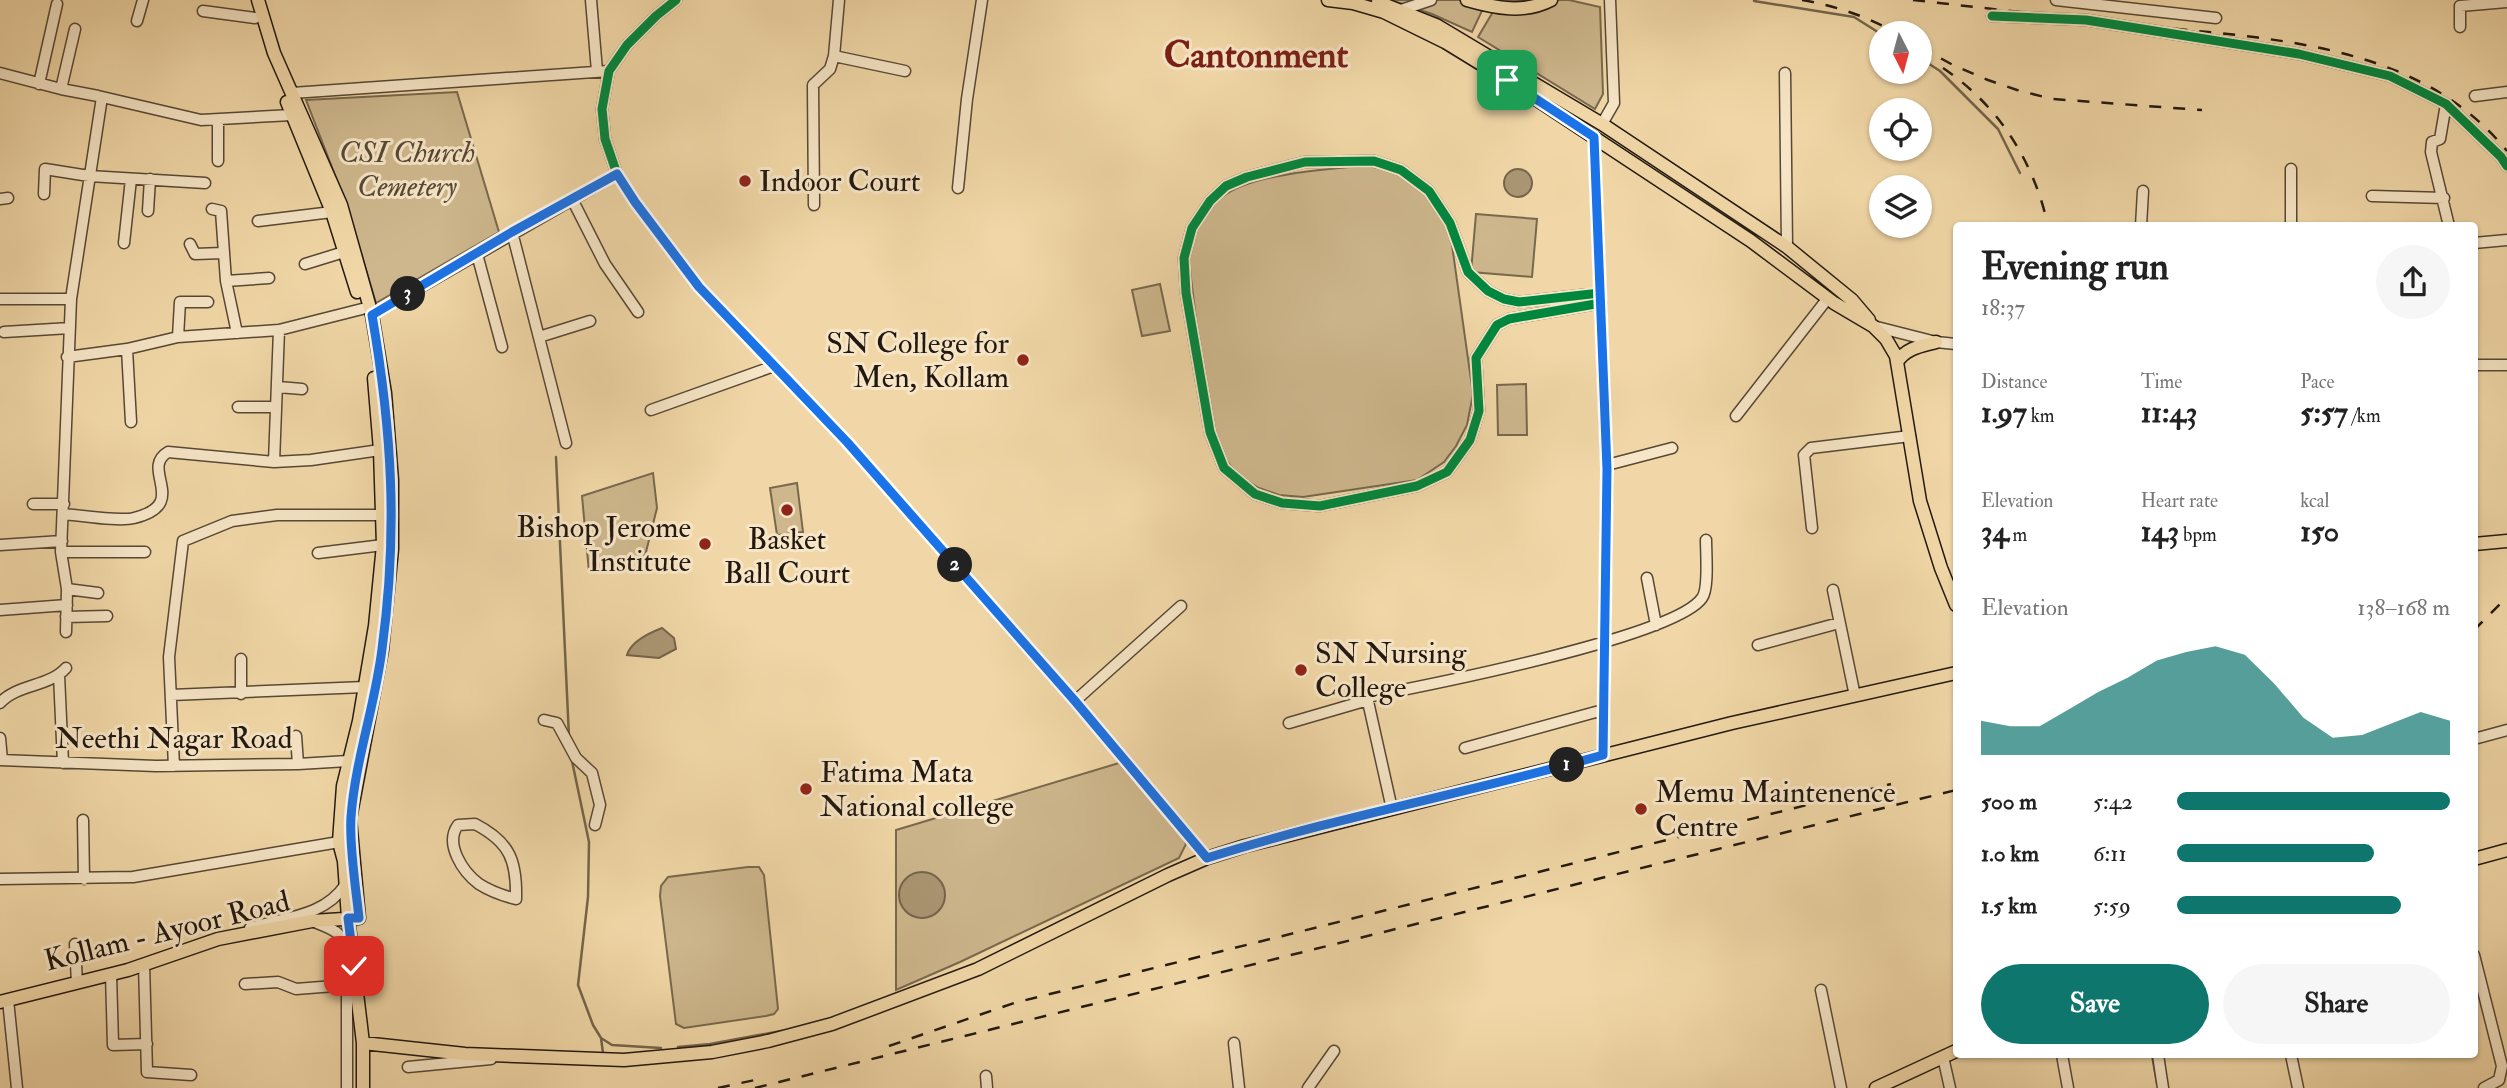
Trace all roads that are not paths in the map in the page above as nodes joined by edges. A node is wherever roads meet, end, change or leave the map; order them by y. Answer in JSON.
{"nodes":[{"id":1,"x":143,"y":0,"type":"edge"},
{"id":2,"x":251,"y":0,"type":"edge"},
{"id":3,"x":258,"y":0,"type":"edge"},
{"id":4,"x":591,"y":0,"type":"edge"},
{"id":5,"x":676,"y":0,"type":"edge"},
{"id":6,"x":839,"y":0,"type":"edge"},
{"id":7,"x":1328,"y":0,"type":"edge"},
{"id":8,"x":1369,"y":0,"type":"edge"},
{"id":9,"x":1430,"y":0,"type":"edge"},
{"id":10,"x":1467,"y":0,"type":"edge"},
{"id":11,"x":1551,"y":0,"type":"edge"},
{"id":12,"x":2056,"y":0,"type":"edge"},
{"id":13,"x":1607,"y":1,"type":"edge"},
{"id":14,"x":978,"y":2,"type":"edge"},
{"id":15,"x":2507,"y":2,"type":"edge"},
{"id":16,"x":2103,"y":3,"type":"edge"},
{"id":17,"x":57,"y":4,"type":"dead end"},
{"id":18,"x":1401,"y":10,"type":"junction"},
{"id":19,"x":203,"y":11,"type":"dead end"},
{"id":20,"x":1992,"y":16,"type":"dead end"},
{"id":21,"x":254,"y":18,"type":"junction"},
{"id":22,"x":2216,"y":18,"type":"dead end"},
{"id":23,"x":137,"y":21,"type":"dead end"},
{"id":24,"x":2460,"y":27,"type":"dead end"},
{"id":25,"x":75,"y":29,"type":"dead end"},
{"id":26,"x":834,"y":56,"type":"junction"},
{"id":27,"x":603,"y":71,"type":"junction"},
{"id":28,"x":905,"y":71,"type":"dead end"},
{"id":29,"x":0,"y":73,"type":"edge"},
{"id":30,"x":1785,"y":73,"type":"dead end"},
{"id":31,"x":39,"y":84,"type":"junction"},
{"id":32,"x":61,"y":89,"type":"junction"},
{"id":33,"x":2507,"y":92,"type":"edge"},
{"id":34,"x":292,"y":93,"type":"junction"},
{"id":35,"x":2475,"y":96,"type":"dead end"},
{"id":36,"x":103,"y":97,"type":"junction"},
{"id":37,"x":2446,"y":104,"type":"junction"},
{"id":38,"x":292,"y":115,"type":"junction"},
{"id":39,"x":218,"y":121,"type":"junction"},
{"id":40,"x":1602,"y":124,"type":"junction"},
{"id":41,"x":1594,"y":137,"type":"junction"},
{"id":42,"x":218,"y":161,"type":"dead end"},
{"id":43,"x":2507,"y":166,"type":"edge"},
{"id":44,"x":2291,"y":169,"type":"dead end"},
{"id":45,"x":617,"y":174,"type":"junction"},
{"id":46,"x":89,"y":176,"type":"junction"},
{"id":47,"x":131,"y":179,"type":"junction"},
{"id":48,"x":150,"y":179,"type":"junction"},
{"id":49,"x":205,"y":183,"type":"dead end"},
{"id":50,"x":958,"y":188,"type":"dead end"},
{"id":51,"x":2143,"y":191,"type":"dead end"},
{"id":52,"x":44,"y":194,"type":"dead end"},
{"id":53,"x":2372,"y":196,"type":"dead end"},
{"id":54,"x":2444,"y":198,"type":"junction"},
{"id":55,"x":572,"y":199,"type":"junction"},
{"id":56,"x":814,"y":205,"type":"dead end"},
{"id":57,"x":212,"y":209,"type":"dead end"},
{"id":58,"x":148,"y":211,"type":"dead end"},
{"id":59,"x":332,"y":212,"type":"junction"},
{"id":60,"x":258,"y":221,"type":"dead end"},
{"id":61,"x":2141,"y":222,"type":"edge"},
{"id":62,"x":2291,"y":222,"type":"edge"},
{"id":63,"x":2448,"y":222,"type":"edge"},
{"id":64,"x":512,"y":232,"type":"junction"},
{"id":65,"x":2507,"y":240,"type":"edge"},
{"id":66,"x":124,"y":243,"type":"dead end"},
{"id":67,"x":2478,"y":243,"type":"edge"},
{"id":68,"x":190,"y":244,"type":"dead end"},
{"id":69,"x":1787,"y":247,"type":"junction"},
{"id":70,"x":344,"y":252,"type":"junction"},
{"id":71,"x":223,"y":253,"type":"junction"},
{"id":72,"x":477,"y":254,"type":"junction"},
{"id":73,"x":305,"y":264,"type":"dead end"},
{"id":74,"x":269,"y":278,"type":"dead end"},
{"id":75,"x":226,"y":281,"type":"junction"},
{"id":76,"x":1601,"y":298,"type":"junction"},
{"id":77,"x":1828,"y":298,"type":"junction"},
{"id":78,"x":0,"y":299,"type":"edge"},
{"id":79,"x":71,"y":299,"type":"junction"},
{"id":80,"x":208,"y":302,"type":"dead end"},
{"id":81,"x":367,"y":312,"type":"junction"},
{"id":82,"x":638,"y":312,"type":"dead end"},
{"id":83,"x":590,"y":321,"type":"dead end"},
{"id":84,"x":1873,"y":326,"type":"junction"},
{"id":85,"x":70,"y":328,"type":"junction"},
{"id":86,"x":279,"y":330,"type":"junction"},
{"id":87,"x":4,"y":332,"type":"dead end"},
{"id":88,"x":237,"y":333,"type":"junction"},
{"id":89,"x":178,"y":337,"type":"junction"},
{"id":90,"x":539,"y":337,"type":"junction"},
{"id":91,"x":1936,"y":342,"type":"junction"},
{"id":92,"x":1953,"y":344,"type":"edge"},
{"id":93,"x":502,"y":347,"type":"dead end"},
{"id":94,"x":127,"y":349,"type":"junction"},
{"id":95,"x":67,"y":357,"type":"junction"},
{"id":96,"x":1897,"y":362,"type":"junction"},
{"id":97,"x":2478,"y":365,"type":"edge"},
{"id":98,"x":2507,"y":365,"type":"edge"},
{"id":99,"x":774,"y":366,"type":"junction"},
{"id":100,"x":278,"y":387,"type":"junction"},
{"id":101,"x":302,"y":389,"type":"dead end"},
{"id":102,"x":238,"y":407,"type":"dead end"},
{"id":103,"x":275,"y":407,"type":"junction"},
{"id":104,"x":651,"y":410,"type":"dead end"},
{"id":105,"x":1736,"y":416,"type":"dead end"},
{"id":106,"x":131,"y":422,"type":"dead end"},
{"id":107,"x":1910,"y":436,"type":"junction"},
{"id":108,"x":566,"y":443,"type":"dead end"},
{"id":109,"x":1672,"y":448,"type":"dead end"},
{"id":110,"x":380,"y":450,"type":"junction"},
{"id":111,"x":274,"y":462,"type":"junction"},
{"id":112,"x":1607,"y":465,"type":"junction"},
{"id":113,"x":33,"y":504,"type":"dead end"},
{"id":114,"x":63,"y":509,"type":"junction"},
{"id":115,"x":383,"y":515,"type":"junction"},
{"id":116,"x":1812,"y":528,"type":"dead end"},
{"id":117,"x":1706,"y":540,"type":"dead end"},
{"id":118,"x":2507,"y":541,"type":"edge"},
{"id":119,"x":2478,"y":544,"type":"edge"},
{"id":120,"x":0,"y":545,"type":"edge"},
{"id":121,"x":383,"y":545,"type":"junction"},
{"id":122,"x":62,"y":546,"type":"junction"},
{"id":123,"x":145,"y":552,"type":"dead end"},
{"id":124,"x":318,"y":553,"type":"dead end"},
{"id":125,"x":1647,"y":578,"type":"dead end"},
{"id":126,"x":67,"y":589,"type":"junction"},
{"id":127,"x":1833,"y":590,"type":"dead end"},
{"id":128,"x":98,"y":593,"type":"dead end"},
{"id":129,"x":1953,"y":596,"type":"edge"},
{"id":130,"x":1181,"y":606,"type":"dead end"},
{"id":131,"x":0,"y":610,"type":"edge"},
{"id":132,"x":67,"y":611,"type":"junction"},
{"id":133,"x":107,"y":616,"type":"dead end"},
{"id":134,"x":1839,"y":624,"type":"junction"},
{"id":135,"x":1656,"y":625,"type":"junction"},
{"id":136,"x":66,"y":632,"type":"dead end"},
{"id":137,"x":1604,"y":643,"type":"junction"},
{"id":138,"x":1758,"y":645,"type":"dead end"},
{"id":139,"x":241,"y":659,"type":"dead end"},
{"id":140,"x":1953,"y":674,"type":"edge"},
{"id":141,"x":365,"y":687,"type":"junction"},
{"id":142,"x":241,"y":694,"type":"junction"},
{"id":143,"x":171,"y":695,"type":"junction"},
{"id":144,"x":1855,"y":696,"type":"junction"},
{"id":145,"x":1075,"y":701,"type":"junction"},
{"id":146,"x":1368,"y":701,"type":"junction"},
{"id":147,"x":0,"y":704,"type":"edge"},
{"id":148,"x":1603,"y":710,"type":"junction"},
{"id":149,"x":544,"y":720,"type":"dead end"},
{"id":150,"x":1289,"y":723,"type":"dead end"},
{"id":151,"x":2507,"y":730,"type":"edge"},
{"id":152,"x":296,"y":736,"type":"dead end"},
{"id":153,"x":0,"y":738,"type":"edge"},
{"id":154,"x":2478,"y":738,"type":"edge"},
{"id":155,"x":1465,"y":748,"type":"dead end"},
{"id":156,"x":1603,"y":755,"type":"junction"},
{"id":157,"x":1,"y":760,"type":"edge"},
{"id":158,"x":348,"y":761,"type":"junction"},
{"id":159,"x":64,"y":763,"type":"junction"},
{"id":160,"x":298,"y":764,"type":"junction"},
{"id":161,"x":174,"y":766,"type":"junction"},
{"id":162,"x":1392,"y":809,"type":"junction"},
{"id":163,"x":83,"y":820,"type":"dead end"},
{"id":164,"x":595,"y":825,"type":"dead end"},
{"id":165,"x":339,"y":842,"type":"junction"},
{"id":166,"x":2507,"y":850,"type":"edge"},
{"id":167,"x":1207,"y":858,"type":"junction"},
{"id":168,"x":2478,"y":858,"type":"edge"},
{"id":169,"x":0,"y":879,"type":"edge"},
{"id":170,"x":84,"y":879,"type":"junction"},
{"id":171,"x":346,"y":884,"type":"junction"},
{"id":172,"x":516,"y":900,"type":"joint"},
{"id":173,"x":353,"y":918,"type":"junction"},
{"id":174,"x":312,"y":921,"type":"junction"},
{"id":175,"x":218,"y":939,"type":"junction"},
{"id":176,"x":75,"y":944,"type":"dead end"},
{"id":177,"x":144,"y":964,"type":"junction"},
{"id":178,"x":2478,"y":971,"type":"edge"},
{"id":179,"x":111,"y":974,"type":"junction"},
{"id":180,"x":77,"y":983,"type":"junction"},
{"id":181,"x":245,"y":985,"type":"dead end"},
{"id":182,"x":347,"y":985,"type":"junction"},
{"id":183,"x":1821,"y":990,"type":"dead end"},
{"id":184,"x":4,"y":1001,"type":"edge"},
{"id":185,"x":363,"y":1043,"type":"junction"},
{"id":186,"x":147,"y":1044,"type":"junction"},
{"id":187,"x":1234,"y":1044,"type":"dead end"},
{"id":188,"x":1334,"y":1051,"type":"dead end"},
{"id":189,"x":1953,"y":1052,"type":"edge"},
{"id":190,"x":512,"y":1057,"type":"junction"},
{"id":191,"x":1943,"y":1057,"type":"junction"},
{"id":192,"x":2063,"y":1058,"type":"edge"},
{"id":193,"x":2158,"y":1058,"type":"edge"},
{"id":194,"x":2292,"y":1058,"type":"edge"},
{"id":195,"x":408,"y":1067,"type":"dead end"},
{"id":196,"x":191,"y":1075,"type":"dead end"},
{"id":197,"x":17,"y":1088,"type":"edge"},
{"id":198,"x":348,"y":1088,"type":"edge"},
{"id":199,"x":363,"y":1088,"type":"edge"},
{"id":200,"x":1239,"y":1088,"type":"edge"},
{"id":201,"x":1308,"y":1088,"type":"edge"},
{"id":202,"x":1841,"y":1088,"type":"edge"},
{"id":203,"x":1876,"y":1088,"type":"edge"},
{"id":204,"x":1950,"y":1088,"type":"edge"},
{"id":205,"x":2068,"y":1088,"type":"edge"},
{"id":206,"x":2163,"y":1088,"type":"edge"},
{"id":207,"x":2298,"y":1088,"type":"edge"},
{"id":208,"x":2484,"y":1088,"type":"edge"}],
"edges":[{"from":1,"to":23,"type":"street"},
{"from":2,"to":21,"type":"main road"},
{"from":3,"to":34,"type":"main road"},
{"from":4,"to":27,"type":"street"},
{"from":5,"to":27,"type":"street"},
{"from":6,"to":26,"type":"street"},
{"from":7,"to":41,"type":"main road"},
{"from":8,"to":18,"type":"main road"},
{"from":9,"to":18,"type":"street"},
{"from":10,"to":11,"type":"main road"},
{"from":12,"to":16,"type":"street"},
{"from":13,"to":40,"type":"street"},
{"from":14,"to":50,"type":"street"},
{"from":15,"to":24,"type":"street"},
{"from":16,"to":22,"type":"street"},
{"from":17,"to":31,"type":"street"},
{"from":18,"to":40,"type":"main road"},
{"from":19,"to":21,"type":"street"},
{"from":20,"to":37,"type":"street"},
{"from":21,"to":38,"type":"main road"},
{"from":25,"to":32,"type":"street"},
{"from":26,"to":28,"type":"street"},
{"from":26,"to":56,"type":"street"},
{"from":27,"to":34,"type":"street"},
{"from":27,"to":45,"type":"street"},
{"from":29,"to":31,"type":"street"},
{"from":30,"to":69,"type":"street"},
{"from":31,"to":32,"type":"street"},
{"from":32,"to":36,"type":"street"},
{"from":33,"to":35,"type":"street"},
{"from":34,"to":81,"type":"main road"},
{"from":36,"to":39,"type":"street"},
{"from":36,"to":46,"type":"street"},
{"from":37,"to":43,"type":"street"},
{"from":37,"to":54,"type":"street"},
{"from":38,"to":39,"type":"street"},
{"from":38,"to":59,"type":"main road"},
{"from":39,"to":42,"type":"street"},
{"from":40,"to":69,"type":"main road"},
{"from":41,"to":76,"type":"street"},
{"from":41,"to":77,"type":"main road"},
{"from":44,"to":62,"type":"street"},
{"from":45,"to":55,"type":"street"},
{"from":45,"to":99,"type":"street"},
{"from":46,"to":47,"type":"street"},
{"from":46,"to":52,"type":"street"},
{"from":46,"to":79,"type":"street"},
{"from":47,"to":48,"type":"street"},
{"from":47,"to":66,"type":"street"},
{"from":48,"to":49,"type":"street"},
{"from":48,"to":58,"type":"street"},
{"from":51,"to":61,"type":"street"},
{"from":53,"to":54,"type":"street"},
{"from":54,"to":63,"type":"street"},
{"from":55,"to":64,"type":"street"},
{"from":55,"to":82,"type":"street"},
{"from":57,"to":71,"type":"street"},
{"from":59,"to":60,"type":"street"},
{"from":59,"to":70,"type":"main road"},
{"from":64,"to":72,"type":"street"},
{"from":64,"to":90,"type":"street"},
{"from":65,"to":67,"type":"street"},
{"from":68,"to":71,"type":"street"},
{"from":69,"to":84,"type":"main road"},
{"from":70,"to":73,"type":"street"},
{"from":70,"to":81,"type":"main road"},
{"from":71,"to":75,"type":"street"},
{"from":72,"to":81,"type":"street"},
{"from":72,"to":93,"type":"street"},
{"from":74,"to":75,"type":"street"},
{"from":75,"to":88,"type":"street"},
{"from":76,"to":76,"type":"street"},
{"from":76,"to":112,"type":"street"},
{"from":77,"to":84,"type":"main road"},
{"from":77,"to":105,"type":"street"},
{"from":78,"to":79,"type":"street"},
{"from":79,"to":85,"type":"street"},
{"from":80,"to":89,"type":"street"},
{"from":81,"to":86,"type":"street"},
{"from":81,"to":110,"type":"main road"},
{"from":81,"to":173,"type":"main road"},
{"from":83,"to":90,"type":"street"},
{"from":84,"to":91,"type":"street"},
{"from":84,"to":96,"type":"main road"},
{"from":85,"to":87,"type":"street"},
{"from":85,"to":95,"type":"street"},
{"from":86,"to":88,"type":"street"},
{"from":86,"to":100,"type":"street"},
{"from":88,"to":89,"type":"street"},
{"from":89,"to":94,"type":"street"},
{"from":90,"to":108,"type":"street"},
{"from":91,"to":92,"type":"street"},
{"from":91,"to":96,"type":"main road"},
{"from":94,"to":95,"type":"street"},
{"from":94,"to":106,"type":"street"},
{"from":95,"to":114,"type":"street"},
{"from":96,"to":107,"type":"main road"},
{"from":97,"to":98,"type":"street"},
{"from":99,"to":104,"type":"street"},
{"from":99,"to":145,"type":"street"},
{"from":100,"to":101,"type":"street"},
{"from":100,"to":103,"type":"street"},
{"from":102,"to":103,"type":"street"},
{"from":103,"to":111,"type":"street"},
{"from":107,"to":116,"type":"street"},
{"from":107,"to":129,"type":"main road"},
{"from":109,"to":112,"type":"street"},
{"from":110,"to":111,"type":"street"},
{"from":110,"to":115,"type":"main road"},
{"from":111,"to":114,"type":"street"},
{"from":112,"to":137,"type":"street"},
{"from":113,"to":114,"type":"street"},
{"from":114,"to":122,"type":"street"},
{"from":115,"to":121,"type":"main road"},
{"from":115,"to":143,"type":"street"},
{"from":117,"to":135,"type":"street"},
{"from":118,"to":119,"type":"main road"},
{"from":120,"to":122,"type":"street"},
{"from":121,"to":124,"type":"street"},
{"from":121,"to":141,"type":"main road"},
{"from":122,"to":123,"type":"street"},
{"from":122,"to":126,"type":"street"},
{"from":125,"to":135,"type":"street"},
{"from":126,"to":128,"type":"street"},
{"from":126,"to":132,"type":"street"},
{"from":127,"to":134,"type":"street"},
{"from":130,"to":145,"type":"street"},
{"from":131,"to":132,"type":"street"},
{"from":132,"to":133,"type":"street"},
{"from":132,"to":136,"type":"street"},
{"from":134,"to":138,"type":"street"},
{"from":134,"to":144,"type":"street"},
{"from":135,"to":137,"type":"street"},
{"from":137,"to":146,"type":"street"},
{"from":137,"to":148,"type":"street"},
{"from":139,"to":142,"type":"street"},
{"from":140,"to":144,"type":"main road"},
{"from":141,"to":142,"type":"street"},
{"from":141,"to":158,"type":"main road"},
{"from":142,"to":143,"type":"street"},
{"from":143,"to":161,"type":"street"},
{"from":144,"to":156,"type":"main road"},
{"from":145,"to":167,"type":"street"},
{"from":146,"to":150,"type":"street"},
{"from":146,"to":162,"type":"street"},
{"from":147,"to":159,"type":"street"},
{"from":148,"to":155,"type":"street"},
{"from":148,"to":156,"type":"street"},
{"from":149,"to":164,"type":"street"},
{"from":151,"to":154,"type":"street"},
{"from":152,"to":160,"type":"street"},
{"from":153,"to":157,"type":"street"},
{"from":156,"to":162,"type":"main road"},
{"from":157,"to":159,"type":"street","name":"Neethi Nagar Road"},
{"from":158,"to":160,"type":"street","name":"Neethi Nagar Road"},
{"from":158,"to":165,"type":"main road"},
{"from":159,"to":161,"type":"street","name":"Neethi Nagar Road"},
{"from":160,"to":161,"type":"street","name":"Neethi Nagar Road"},
{"from":162,"to":167,"type":"main road"},
{"from":163,"to":170,"type":"street"},
{"from":165,"to":170,"type":"street"},
{"from":165,"to":171,"type":"main road"},
{"from":166,"to":168,"type":"main road"},
{"from":167,"to":190,"type":"main road"},
{"from":169,"to":170,"type":"street"},
{"from":171,"to":173,"type":"main road"},
{"from":171,"to":175,"type":"street"},
{"from":172,"to":172,"type":"street"},
{"from":173,"to":174,"type":"main road","name":"Kollam - Ayoor Road"},
{"from":173,"to":185,"type":"main road"},
{"from":174,"to":175,"type":"main road","name":"Kollam - Ayoor Road"},
{"from":174,"to":182,"type":"street"},
{"from":175,"to":177,"type":"main road","name":"Kollam - Ayoor Road"},
{"from":176,"to":180,"type":"street"},
{"from":177,"to":179,"type":"main road","name":"Kollam - Ayoor Road"},
{"from":177,"to":186,"type":"street"},
{"from":178,"to":208,"type":"street"},
{"from":179,"to":180,"type":"main road","name":"Kollam - Ayoor Road"},
{"from":179,"to":186,"type":"street"},
{"from":180,"to":184,"type":"main road","name":"Kollam - Ayoor Road"},
{"from":181,"to":182,"type":"street"},
{"from":182,"to":198,"type":"street"},
{"from":183,"to":202,"type":"street"},
{"from":184,"to":197,"type":"street"},
{"from":185,"to":190,"type":"main road"},
{"from":185,"to":199,"type":"main road"},
{"from":186,"to":196,"type":"street"},
{"from":187,"to":200,"type":"street"},
{"from":188,"to":201,"type":"street"},
{"from":189,"to":191,"type":"main road"},
{"from":190,"to":195,"type":"street"},
{"from":191,"to":203,"type":"main road"},
{"from":191,"to":204,"type":"street"},
{"from":192,"to":205,"type":"street"},
{"from":193,"to":206,"type":"street"},
{"from":194,"to":207,"type":"street"}]}
